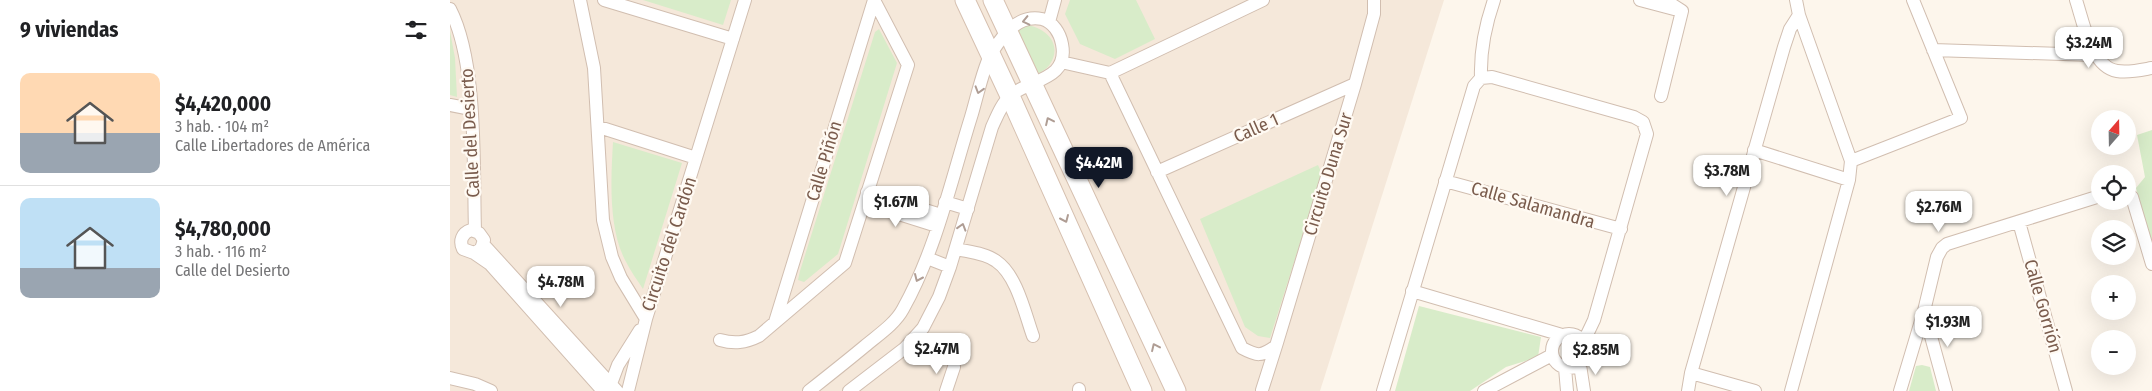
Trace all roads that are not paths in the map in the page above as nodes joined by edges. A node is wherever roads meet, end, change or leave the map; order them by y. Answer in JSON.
{"nodes":[{"id":1,"x":580,"y":0,"type":"edge"},
{"id":2,"x":604,"y":0,"type":"edge"},
{"id":3,"x":745,"y":0,"type":"edge"},
{"id":4,"x":874,"y":0,"type":"edge"},
{"id":5,"x":965,"y":0,"type":"edge"},
{"id":6,"x":993,"y":0,"type":"edge"},
{"id":7,"x":1055,"y":0,"type":"edge"},
{"id":8,"x":1263,"y":0,"type":"edge"},
{"id":9,"x":1374,"y":0,"type":"edge"},
{"id":10,"x":1494,"y":0,"type":"edge"},
{"id":11,"x":1640,"y":0,"type":"edge"},
{"id":12,"x":1665,"y":0,"type":"edge"},
{"id":13,"x":1796,"y":0,"type":"edge"},
{"id":14,"x":1913,"y":0,"type":"edge"},
{"id":15,"x":2076,"y":0,"type":"edge"},
{"id":16,"x":450,"y":9,"type":"edge"},
{"id":17,"x":1682,"y":11,"type":"junction"},
{"id":18,"x":1800,"y":15,"type":"junction"},
{"id":19,"x":1048,"y":22,"type":"junction"},
{"id":20,"x":1007,"y":31,"type":"junction"},
{"id":21,"x":733,"y":39,"type":"junction"},
{"id":22,"x":1934,"y":50,"type":"junction"},
{"id":23,"x":990,"y":54,"type":"junction"},
{"id":24,"x":2094,"y":55,"type":"junction"},
{"id":25,"x":1061,"y":62,"type":"junction"},
{"id":26,"x":2152,"y":68,"type":"edge"},
{"id":27,"x":1110,"y":73,"type":"junction"},
{"id":28,"x":1481,"y":78,"type":"junction"},
{"id":29,"x":1355,"y":84,"type":"junction"},
{"id":30,"x":1032,"y":85,"type":"junction"},
{"id":31,"x":1010,"y":96,"type":"junction"},
{"id":32,"x":1661,"y":96,"type":"dead end"},
{"id":33,"x":450,"y":105,"type":"edge"},
{"id":34,"x":471,"y":109,"type":"junction"},
{"id":35,"x":599,"y":127,"type":"junction"},
{"id":36,"x":1754,"y":150,"type":"junction"},
{"id":37,"x":696,"y":158,"type":"junction"},
{"id":38,"x":1851,"y":161,"type":"junction"},
{"id":39,"x":1157,"y":172,"type":"junction"},
{"id":40,"x":1445,"y":180,"type":"junction"},
{"id":41,"x":1849,"y":180,"type":"junction"},
{"id":42,"x":866,"y":197,"type":"junction"},
{"id":43,"x":2091,"y":199,"type":"edge"},
{"id":44,"x":945,"y":202,"type":"junction"},
{"id":45,"x":968,"y":209,"type":"junction"},
{"id":46,"x":2136,"y":210,"type":"edge"},
{"id":47,"x":939,"y":220,"type":"junction"},
{"id":48,"x":2019,"y":222,"type":"junction"},
{"id":49,"x":1620,"y":229,"type":"junction"},
{"id":50,"x":475,"y":231,"type":"junction"},
{"id":51,"x":455,"y":241,"type":"edge"},
{"id":52,"x":479,"y":249,"type":"junction"},
{"id":53,"x":956,"y":249,"type":"junction"},
{"id":54,"x":926,"y":258,"type":"junction"},
{"id":55,"x":2152,"y":264,"type":"edge"},
{"id":56,"x":950,"y":267,"type":"junction"},
{"id":57,"x":1412,"y":291,"type":"junction"},
{"id":58,"x":1924,"y":311,"type":"junction"},
{"id":59,"x":646,"y":319,"type":"junction"},
{"id":60,"x":775,"y":322,"type":"junction"},
{"id":61,"x":1562,"y":335,"type":"junction"},
{"id":62,"x":1033,"y":336,"type":"dead end"},
{"id":63,"x":720,"y":340,"type":"dead end"},
{"id":64,"x":1584,"y":341,"type":"junction"},
{"id":65,"x":1276,"y":346,"type":"junction"},
{"id":66,"x":1552,"y":355,"type":"junction"},
{"id":67,"x":1580,"y":364,"type":"junction"},
{"id":68,"x":954,"y":367,"type":"dead end"},
{"id":69,"x":1565,"y":368,"type":"junction"},
{"id":70,"x":1691,"y":373,"type":"junction"},
{"id":71,"x":451,"y":382,"type":"edge"},
{"id":72,"x":610,"y":389,"type":"edge"},
{"id":73,"x":816,"y":389,"type":"edge"},
{"id":74,"x":1262,"y":390,"type":"edge"},
{"id":75,"x":491,"y":391,"type":"edge"},
{"id":76,"x":628,"y":391,"type":"edge"},
{"id":77,"x":849,"y":391,"type":"edge"},
{"id":78,"x":946,"y":391,"type":"edge"},
{"id":79,"x":1142,"y":391,"type":"edge"},
{"id":80,"x":1176,"y":391,"type":"edge"},
{"id":81,"x":1383,"y":391,"type":"edge"},
{"id":82,"x":1484,"y":391,"type":"edge"},
{"id":83,"x":1567,"y":391,"type":"edge"},
{"id":84,"x":1584,"y":391,"type":"edge"},
{"id":85,"x":1688,"y":391,"type":"edge"},
{"id":86,"x":1756,"y":391,"type":"edge"},
{"id":87,"x":1791,"y":391,"type":"edge"},
{"id":88,"x":1900,"y":391,"type":"edge"},
{"id":89,"x":1946,"y":391,"type":"edge"},
{"id":90,"x":2066,"y":391,"type":"edge"}],
"edges":[{"from":1,"to":35,"type":"street","name":"Circuito del Cardón"},
{"from":2,"to":21,"type":"street"},
{"from":3,"to":21,"type":"street","name":"Circuito del Cardón"},
{"from":4,"to":42,"type":"street"},
{"from":4,"to":60,"type":"street","name":"Calle Piñón"},
{"from":5,"to":23,"type":"street"},
{"from":6,"to":20,"type":"street"},
{"from":7,"to":19,"type":"street"},
{"from":8,"to":27,"type":"street"},
{"from":9,"to":29,"type":"street","name":"Circuito Duna Sur"},
{"from":10,"to":28,"type":"street"},
{"from":11,"to":17,"type":"street"},
{"from":12,"to":17,"type":"street"},
{"from":13,"to":18,"type":"street"},
{"from":14,"to":22,"type":"street"},
{"from":15,"to":24,"type":"street"},
{"from":16,"to":34,"type":"street","name":"Calle del Desierto"},
{"from":17,"to":32,"type":"street"},
{"from":18,"to":36,"type":"street"},
{"from":18,"to":38,"type":"street"},
{"from":19,"to":20,"type":"street","one_way":true},
{"from":19,"to":25,"type":"street"},
{"from":20,"to":23,"type":"street"},
{"from":20,"to":30,"type":"street"},
{"from":21,"to":37,"type":"street","name":"Circuito del Cardón"},
{"from":22,"to":24,"type":"street"},
{"from":22,"to":38,"type":"street"},
{"from":23,"to":31,"type":"street"},
{"from":23,"to":44,"type":"street","one_way":true},
{"from":24,"to":26,"type":"street"},
{"from":25,"to":27,"type":"street"},
{"from":25,"to":30,"type":"street"},
{"from":27,"to":39,"type":"street"},
{"from":28,"to":40,"type":"street"},
{"from":28,"to":49,"type":"street"},
{"from":29,"to":39,"type":"street","name":"Calle 1"},
{"from":29,"to":65,"type":"street","name":"Circuito Duna Sur"},
{"from":30,"to":31,"type":"street"},
{"from":80,"to":30,"type":"street","one_way":true},
{"from":31,"to":45,"type":"street"},
{"from":31,"to":79,"type":"street","one_way":true},
{"from":33,"to":34,"type":"street"},
{"from":34,"to":50,"type":"street","name":"Calle del Desierto"},
{"from":35,"to":37,"type":"street"},
{"from":35,"to":59,"type":"street","name":"Circuito del Cardón"},
{"from":36,"to":41,"type":"street"},
{"from":36,"to":70,"type":"street"},
{"from":37,"to":59,"type":"street","name":"Circuito del Cardón"},
{"from":38,"to":41,"type":"street"},
{"from":39,"to":65,"type":"street"},
{"from":40,"to":49,"type":"street","name":"Calle Salamandra"},
{"from":40,"to":57,"type":"street"},
{"from":41,"to":87,"type":"street"},
{"from":42,"to":47,"type":"street"},
{"from":42,"to":60,"type":"street"},
{"from":43,"to":48,"type":"street"},
{"from":44,"to":45,"type":"street"},
{"from":44,"to":47,"type":"street"},
{"from":53,"to":45,"type":"street","one_way":true},
{"from":46,"to":55,"type":"street"},
{"from":47,"to":54,"type":"street"},
{"from":48,"to":58,"type":"street"},
{"from":48,"to":90,"type":"street","name":"Calle Gorrión"},
{"from":49,"to":64,"type":"street"},
{"from":50,"to":51,"type":"street"},
{"from":50,"to":52,"type":"street"},
{"from":51,"to":52,"type":"street"},
{"from":52,"to":72,"type":"street"},
{"from":53,"to":56,"type":"street"},
{"from":53,"to":62,"type":"street"},
{"from":54,"to":56,"type":"street"},
{"from":54,"to":73,"type":"street","one_way":true},
{"from":56,"to":77,"type":"street"},
{"from":57,"to":61,"type":"street"},
{"from":57,"to":81,"type":"street"},
{"from":58,"to":88,"type":"street"},
{"from":58,"to":89,"type":"street"},
{"from":59,"to":72,"type":"street"},
{"from":59,"to":76,"type":"street"},
{"from":60,"to":63,"type":"street"},
{"from":61,"to":64,"type":"street"},
{"from":61,"to":66,"type":"street"},
{"from":64,"to":67,"type":"street"},
{"from":65,"to":74,"type":"street","name":"Circuito Duna Sur"},
{"from":66,"to":69,"type":"street"},
{"from":66,"to":82,"type":"street"},
{"from":67,"to":69,"type":"street"},
{"from":67,"to":84,"type":"street"},
{"from":68,"to":78,"type":"street"},
{"from":69,"to":83,"type":"street"},
{"from":70,"to":85,"type":"street"},
{"from":70,"to":86,"type":"street"},
{"from":71,"to":75,"type":"street"}]}
